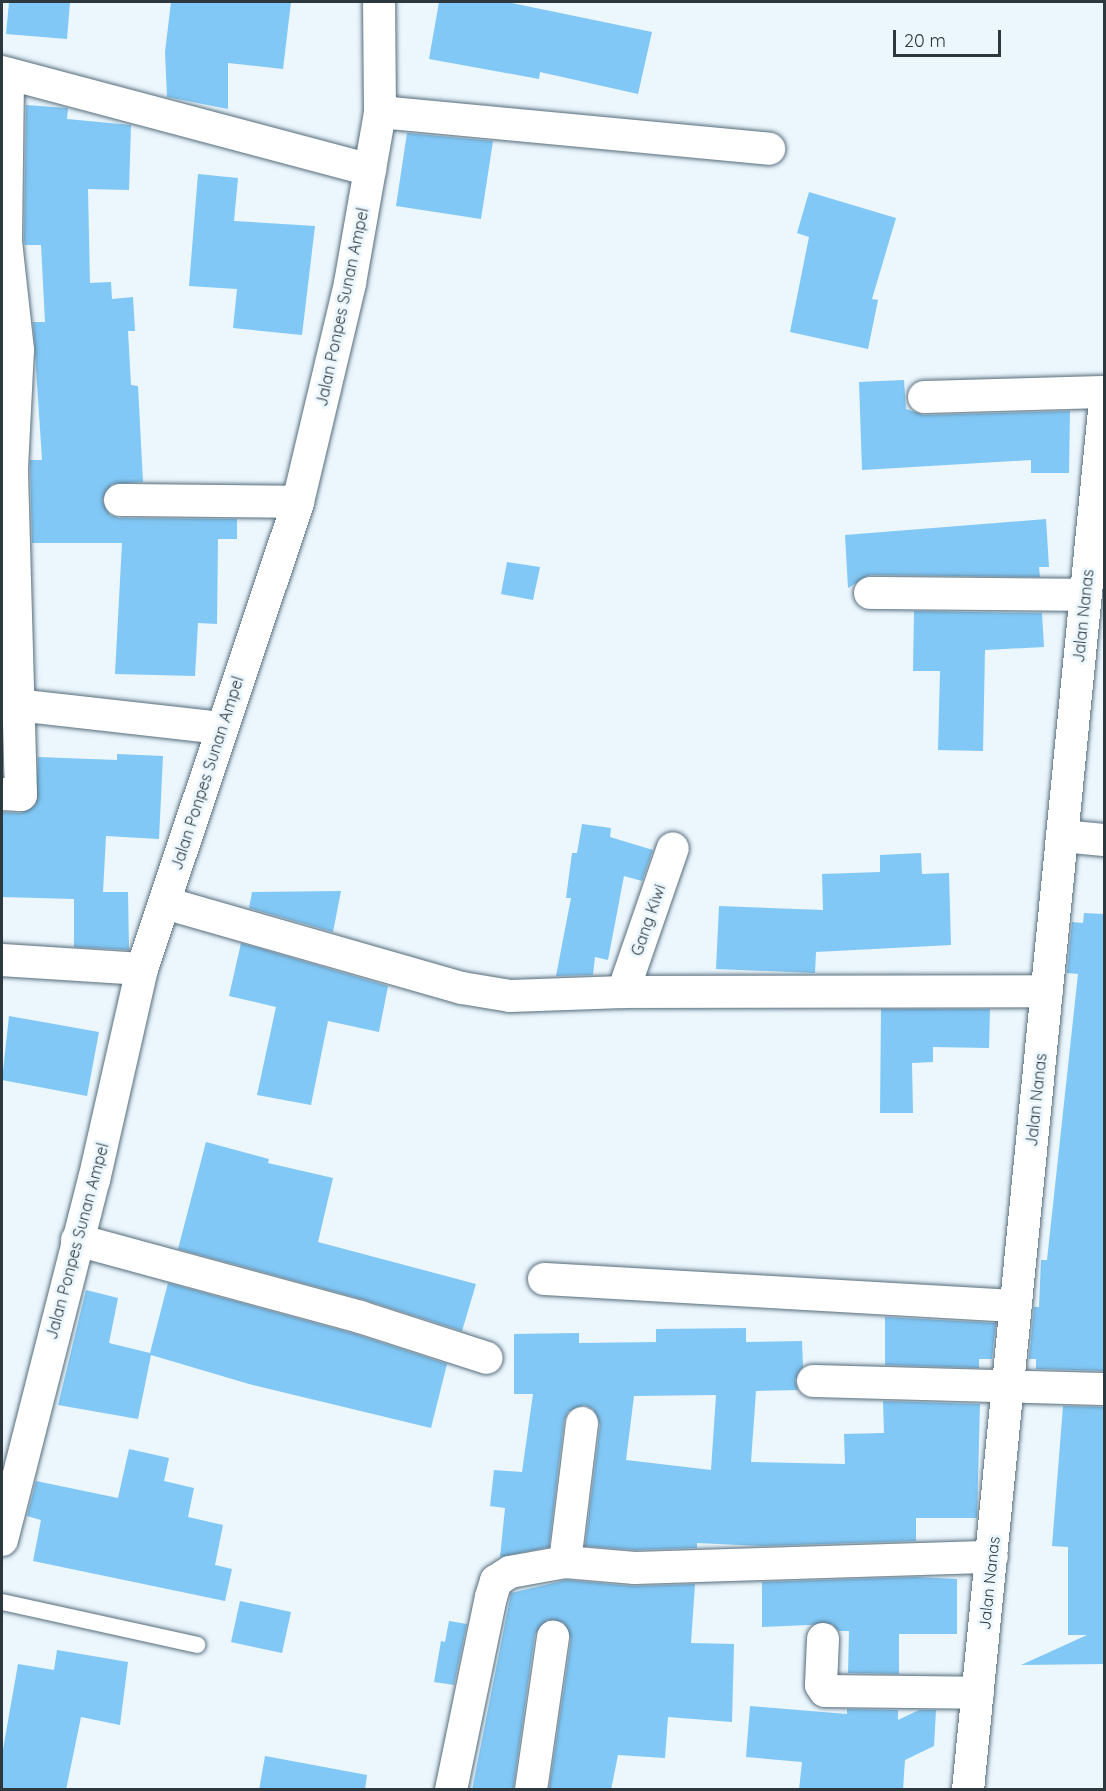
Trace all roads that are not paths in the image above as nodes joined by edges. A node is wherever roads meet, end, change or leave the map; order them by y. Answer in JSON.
{"nodes":[{"id":1,"x":379,"y":2,"type":"edge"},
{"id":2,"x":5,"y":73,"type":"edge"},
{"id":3,"x":380,"y":112,"type":"junction"},
{"id":4,"x":769,"y":149,"type":"dead end"},
{"id":5,"x":370,"y":170,"type":"junction"},
{"id":6,"x":1104,"y":392,"type":"edge"},
{"id":7,"x":924,"y":397,"type":"dead end"},
{"id":8,"x":1104,"y":410,"type":"edge"},
{"id":9,"x":7,"y":467,"type":"edge"},
{"id":10,"x":1100,"y":485,"type":"edge"},
{"id":11,"x":120,"y":500,"type":"dead end"},
{"id":12,"x":298,"y":502,"type":"junction"},
{"id":13,"x":870,"y":593,"type":"dead end"},
{"id":14,"x":1085,"y":595,"type":"junction"},
{"id":15,"x":15,"y":705,"type":"junction"},
{"id":16,"x":221,"y":728,"type":"junction"},
{"id":17,"x":2,"y":794,"type":"edge"},
{"id":18,"x":1062,"y":837,"type":"junction"},
{"id":19,"x":1104,"y":840,"type":"edge"},
{"id":20,"x":673,"y":848,"type":"dead end"},
{"id":21,"x":165,"y":903,"type":"junction"},
{"id":22,"x":2,"y":960,"type":"edge"},
{"id":23,"x":142,"y":969,"type":"junction"},
{"id":24,"x":1047,"y":991,"type":"junction"},
{"id":25,"x":623,"y":992,"type":"junction"},
{"id":26,"x":77,"y":1240,"type":"junction"},
{"id":27,"x":544,"y":1279,"type":"dead end"},
{"id":28,"x":1015,"y":1306,"type":"junction"},
{"id":29,"x":487,"y":1358,"type":"dead end"},
{"id":30,"x":813,"y":1381,"type":"dead end"},
{"id":31,"x":1008,"y":1386,"type":"junction"},
{"id":32,"x":1104,"y":1389,"type":"edge"},
{"id":33,"x":582,"y":1423,"type":"dead end"},
{"id":34,"x":2,"y":1540,"type":"edge"},
{"id":35,"x":992,"y":1557,"type":"junction"},
{"id":36,"x":565,"y":1562,"type":"junction"},
{"id":37,"x":2,"y":1602,"type":"edge"},
{"id":38,"x":553,"y":1637,"type":"dead end"},
{"id":39,"x":823,"y":1639,"type":"dead end"},
{"id":40,"x":197,"y":1645,"type":"dead end"},
{"id":41,"x":978,"y":1693,"type":"junction"},
{"id":42,"x":451,"y":1790,"type":"edge"},
{"id":43,"x":531,"y":1790,"type":"edge"},
{"id":44,"x":968,"y":1790,"type":"edge"}],
"edges":[{"from":1,"to":3,"type":"street","name":"Jalan Ponpes Sunan Ampel"},
{"from":2,"to":5,"type":"street"},
{"from":2,"to":9,"type":"street"},
{"from":3,"to":4,"type":"street"},
{"from":3,"to":5,"type":"street","name":"Jalan Ponpes Sunan Ampel"},
{"from":5,"to":12,"type":"street","name":"Jalan Ponpes Sunan Ampel"},
{"from":6,"to":7,"type":"street"},
{"from":8,"to":10,"type":"street","name":"Jalan Nanas"},
{"from":9,"to":15,"type":"street"},
{"from":10,"to":14,"type":"street","name":"Jalan Nanas"},
{"from":11,"to":12,"type":"street"},
{"from":12,"to":16,"type":"street","name":"Jalan Ponpes Sunan Ampel"},
{"from":13,"to":14,"type":"street"},
{"from":14,"to":18,"type":"street","name":"Jalan Nanas"},
{"from":15,"to":16,"type":"street"},
{"from":15,"to":17,"type":"street"},
{"from":16,"to":21,"type":"street","name":"Jalan Ponpes Sunan Ampel"},
{"from":18,"to":19,"type":"street"},
{"from":18,"to":24,"type":"street","name":"Jalan Nanas"},
{"from":20,"to":25,"type":"street","name":"Gang Kiwi"},
{"from":21,"to":23,"type":"street","name":"Jalan Ponpes Sunan Ampel"},
{"from":21,"to":25,"type":"street"},
{"from":22,"to":23,"type":"street"},
{"from":23,"to":26,"type":"street","name":"Jalan Ponpes Sunan Ampel"},
{"from":24,"to":25,"type":"street"},
{"from":24,"to":28,"type":"street","name":"Jalan Nanas"},
{"from":26,"to":29,"type":"street"},
{"from":26,"to":34,"type":"street","name":"Jalan Ponpes Sunan Ampel"},
{"from":27,"to":28,"type":"street"},
{"from":28,"to":31,"type":"street","name":"Jalan Nanas"},
{"from":30,"to":31,"type":"street"},
{"from":31,"to":32,"type":"street"},
{"from":31,"to":35,"type":"street","name":"Jalan Nanas"},
{"from":33,"to":36,"type":"street"},
{"from":35,"to":36,"type":"street"},
{"from":35,"to":41,"type":"street","name":"Jalan Nanas"},
{"from":36,"to":42,"type":"street"},
{"from":37,"to":40,"type":"lane"},
{"from":38,"to":43,"type":"street"},
{"from":39,"to":41,"type":"street"},
{"from":41,"to":44,"type":"street","name":"Jalan Nanas"}]}
